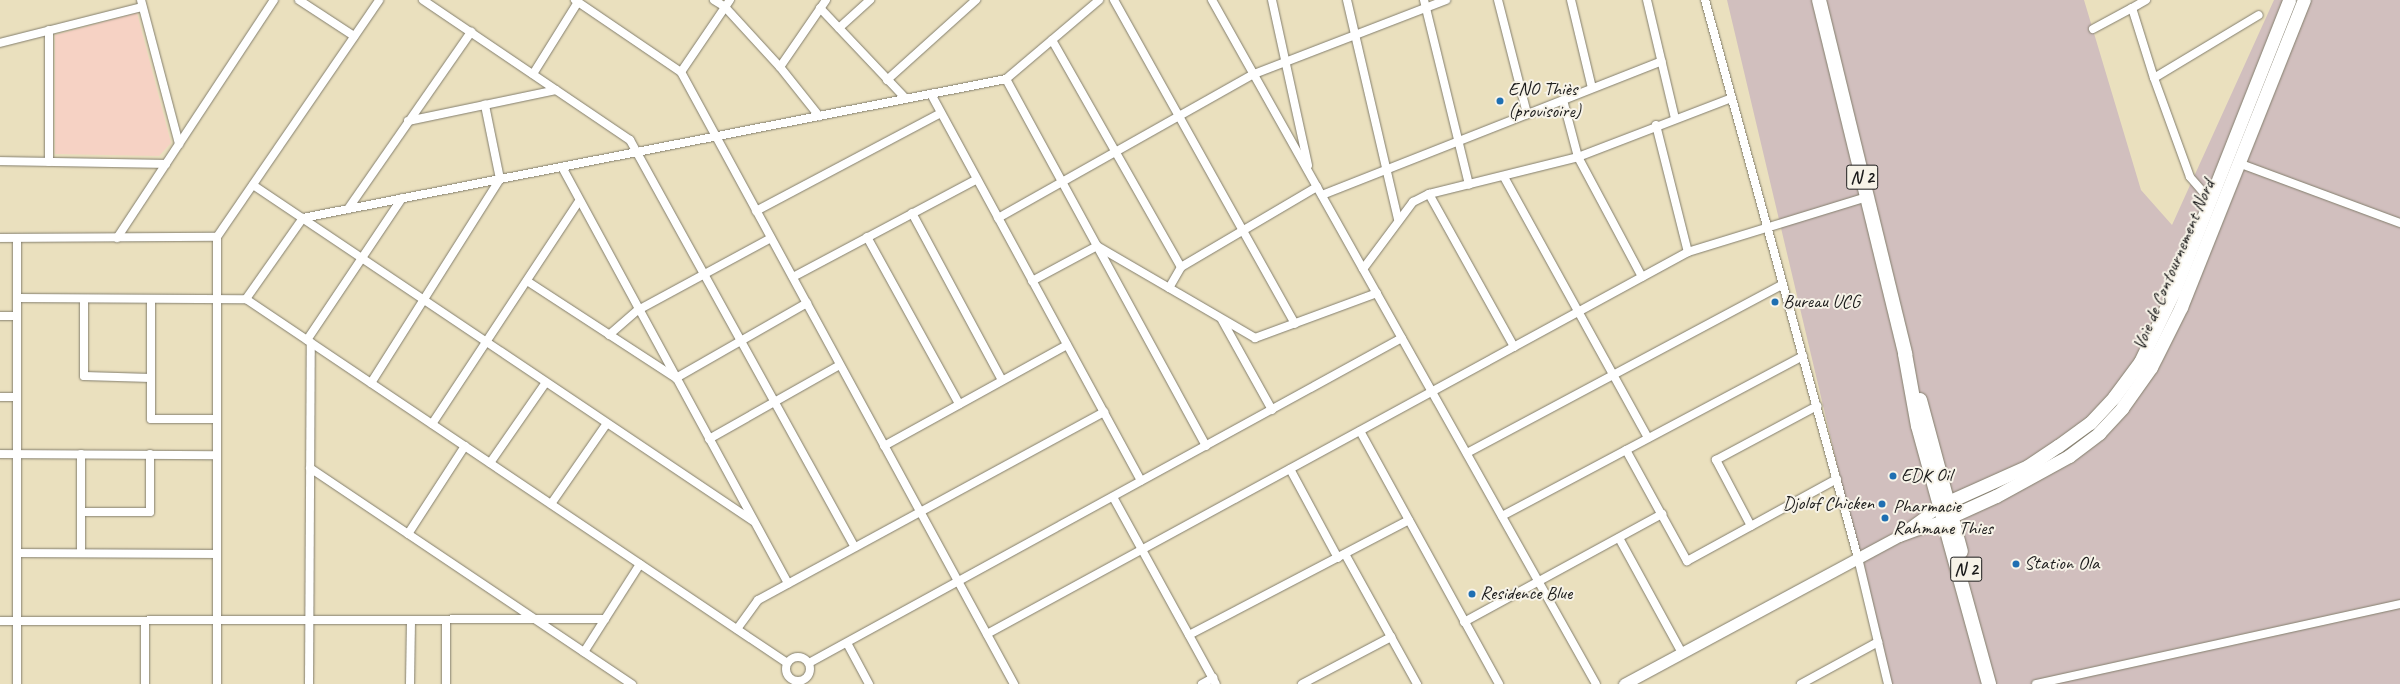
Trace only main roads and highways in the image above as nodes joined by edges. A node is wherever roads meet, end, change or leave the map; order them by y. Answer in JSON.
{"nodes":[{"id":1,"x":1819,"y":0,"type":"edge"},
{"id":2,"x":2289,"y":0,"type":"edge"},
{"id":3,"x":2304,"y":0,"type":"edge"},
{"id":4,"x":2166,"y":308,"type":"junction"},
{"id":5,"x":2178,"y":315,"type":"junction"},
{"id":6,"x":1944,"y":503,"type":"junction"},
{"id":7,"x":1947,"y":517,"type":"junction"},
{"id":8,"x":1988,"y":684,"type":"edge"}],
"edges":[{"from":1,"to":6,"type":"highway","number":"N 2"},
{"from":2,"to":4,"type":"main road","name":"Voie de Contournement Nord"},
{"from":3,"to":5,"type":"main road","name":"Voie de Contournement Nord"},
{"from":4,"to":5,"type":"main road"},
{"from":4,"to":6,"type":"main road","name":"Voie de Contournement Nord"},
{"from":5,"to":7,"type":"main road","name":"Voie de Contournement Nord"},
{"from":6,"to":7,"type":"highway","number":"N 2"},
{"from":7,"to":8,"type":"highway","number":"N 2"}]}
